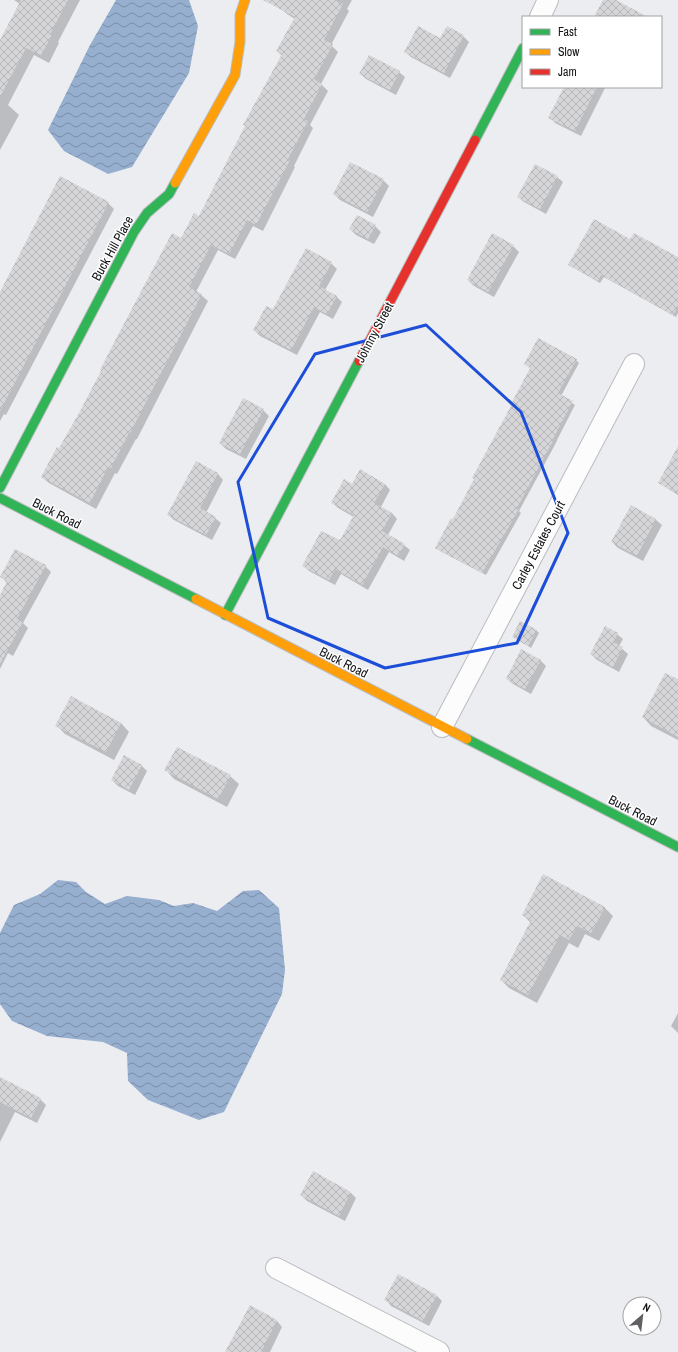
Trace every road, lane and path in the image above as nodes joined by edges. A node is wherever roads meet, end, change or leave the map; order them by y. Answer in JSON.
{"nodes":[{"id":1,"x":245,"y":0,"type":"edge"},
{"id":2,"x":548,"y":0,"type":"edge"},
{"id":3,"x":540,"y":16,"type":"edge"},
{"id":4,"x":522,"y":50,"type":"edge"},
{"id":5,"x":634,"y":364,"type":"dead end"},
{"id":6,"x":0,"y":488,"type":"edge"},
{"id":7,"x":0,"y":498,"type":"edge"},
{"id":8,"x":225,"y":615,"type":"junction"},
{"id":9,"x":442,"y":727,"type":"junction"},
{"id":10,"x":678,"y":847,"type":"edge"},
{"id":11,"x":276,"y":1268,"type":"dead end"},
{"id":12,"x":439,"y":1352,"type":"edge"}],
"edges":[{"from":1,"to":6,"type":"street","name":"Buck Hill Place"},
{"from":2,"to":3,"type":"street"},
{"from":4,"to":8,"type":"street","name":"Johnny Street"},
{"from":5,"to":9,"type":"street","name":"Carley Estates Court"},
{"from":7,"to":8,"type":"street","name":"Buck Road"},
{"from":8,"to":9,"type":"street","name":"Buck Road"},
{"from":9,"to":10,"type":"street","name":"Buck Road"},
{"from":11,"to":12,"type":"street"}]}
